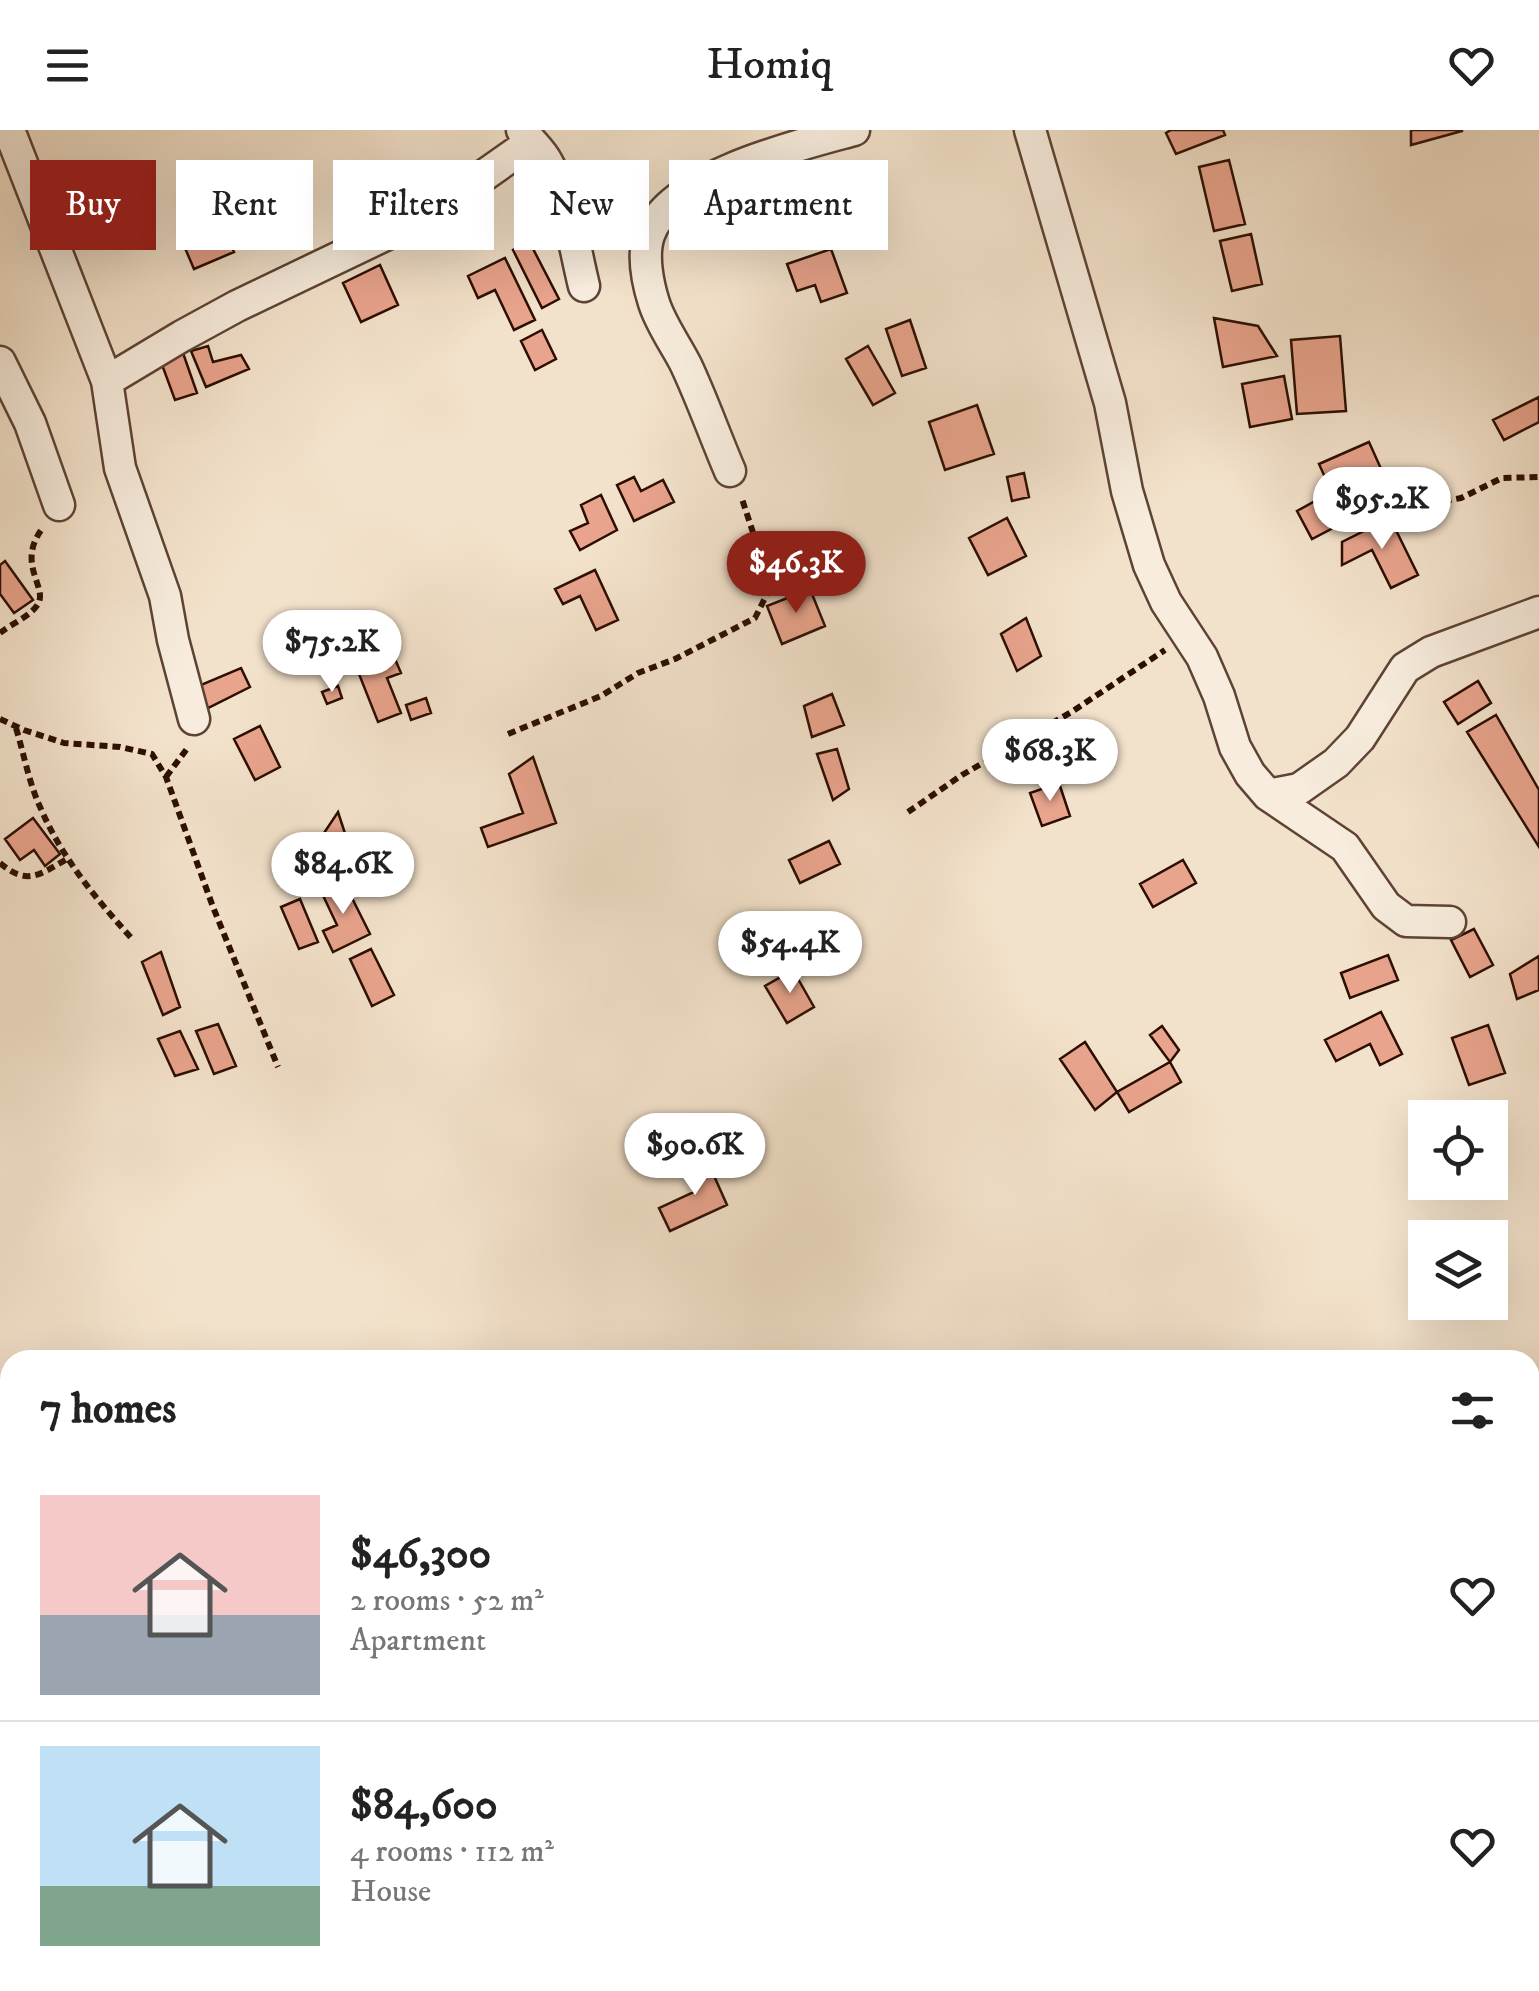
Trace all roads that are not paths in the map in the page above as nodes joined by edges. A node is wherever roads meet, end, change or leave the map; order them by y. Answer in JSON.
{"nodes":[{"id":1,"x":3,"y":130,"type":"edge"},
{"id":2,"x":854,"y":130,"type":"edge"},
{"id":3,"x":1030,"y":130,"type":"edge"},
{"id":4,"x":526,"y":136,"type":"edge"},
{"id":5,"x":584,"y":286,"type":"dead end"},
{"id":6,"x":0,"y":362,"type":"edge"},
{"id":7,"x":107,"y":380,"type":"junction"},
{"id":8,"x":730,"y":471,"type":"road end"},
{"id":9,"x":58,"y":506,"type":"road end"},
{"id":10,"x":1539,"y":612,"type":"edge"},
{"id":11,"x":194,"y":719,"type":"dead end"},
{"id":12,"x":1268,"y":795,"type":"junction"},
{"id":13,"x":1450,"y":922,"type":"dead end"}],
"edges":[{"from":1,"to":7,"type":"street"},
{"from":2,"to":8,"type":"street"},
{"from":3,"to":12,"type":"street"},
{"from":4,"to":5,"type":"street"},
{"from":4,"to":7,"type":"street"},
{"from":6,"to":9,"type":"street"},
{"from":7,"to":11,"type":"street"},
{"from":10,"to":12,"type":"street"},
{"from":12,"to":13,"type":"street"}]}
